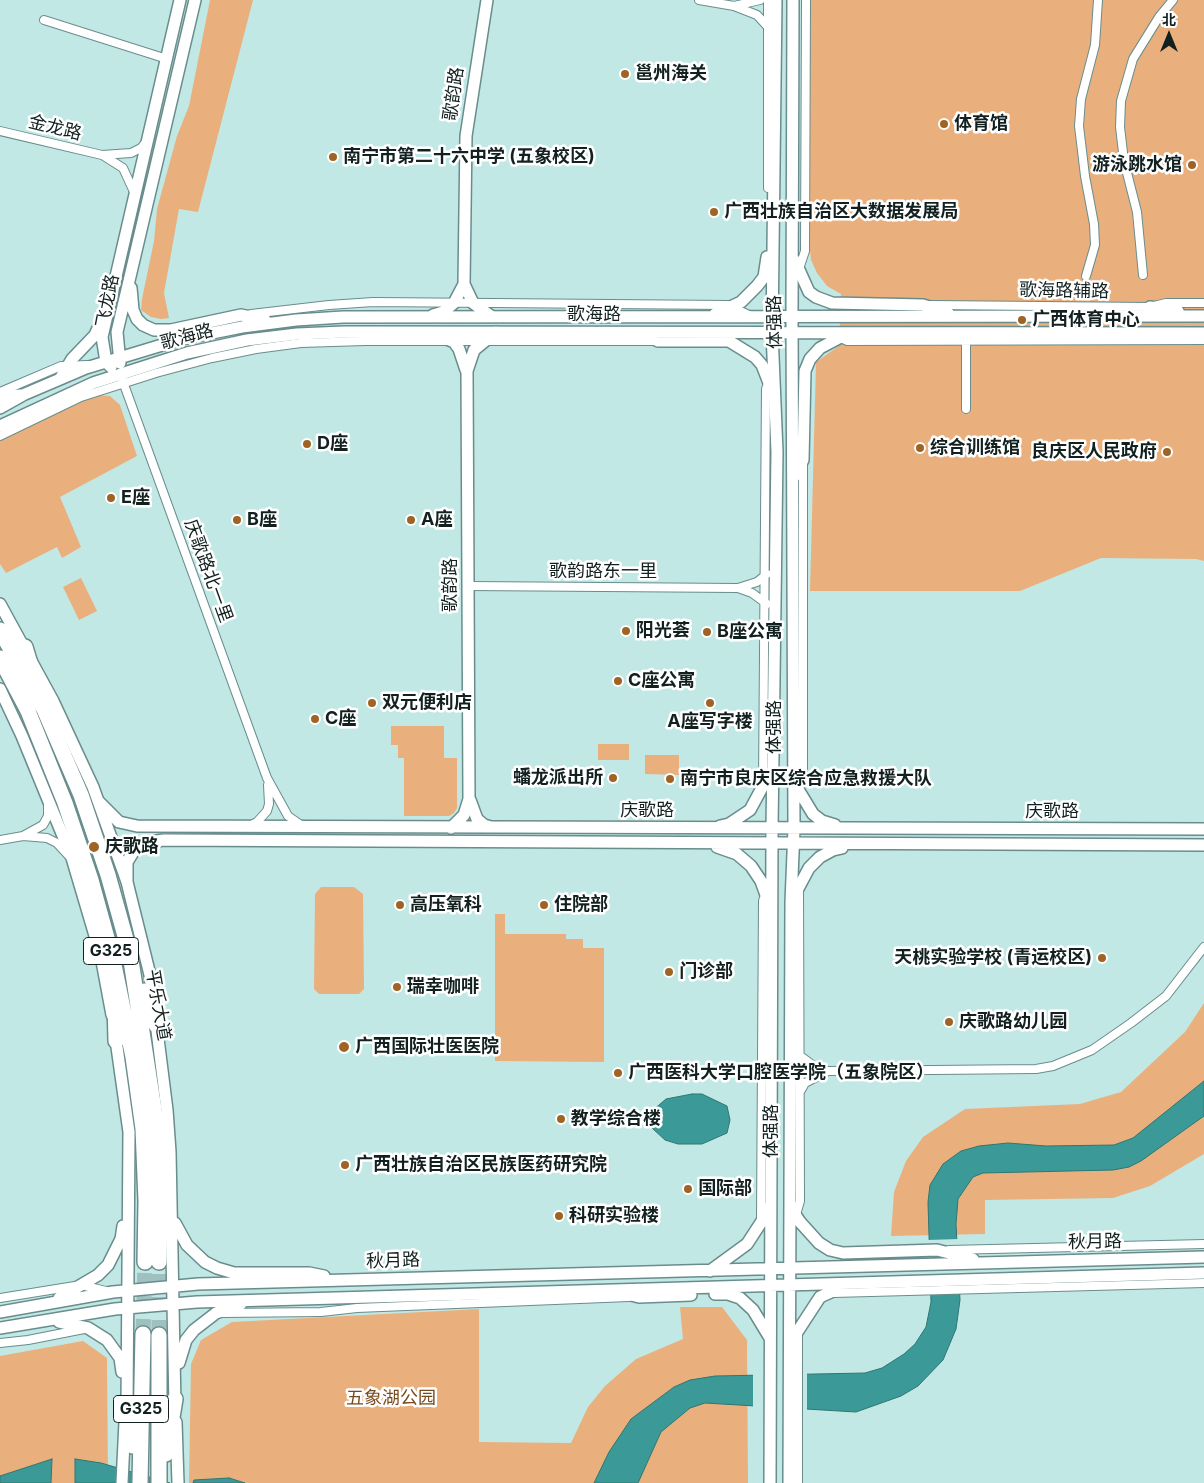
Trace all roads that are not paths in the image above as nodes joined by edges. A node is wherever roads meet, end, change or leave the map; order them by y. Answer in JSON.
{"nodes":[{"id":1,"x":180,"y":0,"type":"edge"},
{"id":2,"x":195,"y":0,"type":"edge"},
{"id":3,"x":487,"y":0,"type":"edge"},
{"id":4,"x":699,"y":0,"type":"edge"},
{"id":5,"x":760,"y":0,"type":"edge"},
{"id":6,"x":768,"y":0,"type":"edge"},
{"id":7,"x":776,"y":0,"type":"edge"},
{"id":8,"x":793,"y":0,"type":"edge"},
{"id":9,"x":806,"y":0,"type":"edge"},
{"id":10,"x":1098,"y":0,"type":"edge"},
{"id":11,"x":1173,"y":0,"type":"edge"},
{"id":12,"x":734,"y":6,"type":"junction"},
{"id":13,"x":44,"y":20,"type":"dead end"},
{"id":14,"x":768,"y":26,"type":"junction"},
{"id":15,"x":775,"y":38,"type":"junction"},
{"id":16,"x":166,"y":59,"type":"junction"},
{"id":17,"x":0,"y":131,"type":"edge"},
{"id":18,"x":147,"y":140,"type":"junction"},
{"id":19,"x":102,"y":155,"type":"junction"},
{"id":20,"x":774,"y":166,"type":"junction"},
{"id":21,"x":768,"y":188,"type":"junction"},
{"id":22,"x":135,"y":194,"type":"junction"},
{"id":23,"x":792,"y":250,"type":"junction"},
{"id":24,"x":798,"y":272,"type":"junction"},
{"id":25,"x":1086,"y":276,"type":"dead end"},
{"id":26,"x":1143,"y":276,"type":"dead end"},
{"id":27,"x":130,"y":278,"type":"junction"},
{"id":28,"x":464,"y":284,"type":"junction"},
{"id":29,"x":792,"y":293,"type":"junction"},
{"id":30,"x":110,"y":302,"type":"junction"},
{"id":31,"x":454,"y":303,"type":"junction"},
{"id":32,"x":473,"y":303,"type":"junction"},
{"id":33,"x":1204,"y":303,"type":"edge"},
{"id":34,"x":923,"y":305,"type":"junction"},
{"id":35,"x":732,"y":307,"type":"junction"},
{"id":36,"x":1150,"y":307,"type":"junction"},
{"id":37,"x":1204,"y":315,"type":"edge"},
{"id":38,"x":241,"y":316,"type":"junction"},
{"id":39,"x":956,"y":316,"type":"junction"},
{"id":40,"x":428,"y":317,"type":"junction"},
{"id":41,"x":701,"y":317,"type":"junction"},
{"id":42,"x":753,"y":317,"type":"junction"},
{"id":43,"x":773,"y":317,"type":"junction"},
{"id":44,"x":792,"y":317,"type":"junction"},
{"id":45,"x":494,"y":318,"type":"junction"},
{"id":46,"x":276,"y":322,"type":"junction"},
{"id":47,"x":428,"y":332,"type":"junction"},
{"id":48,"x":496,"y":332,"type":"junction"},
{"id":49,"x":639,"y":332,"type":"junction"},
{"id":50,"x":772,"y":332,"type":"junction"},
{"id":51,"x":792,"y":332,"type":"junction"},
{"id":52,"x":827,"y":333,"type":"junction"},
{"id":53,"x":862,"y":333,"type":"junction"},
{"id":54,"x":1204,"y":333,"type":"edge"},
{"id":55,"x":839,"y":338,"type":"junction"},
{"id":56,"x":1204,"y":340,"type":"edge"},
{"id":57,"x":658,"y":341,"type":"junction"},
{"id":58,"x":966,"y":341,"type":"junction"},
{"id":59,"x":454,"y":342,"type":"junction"},
{"id":60,"x":481,"y":342,"type":"junction"},
{"id":61,"x":120,"y":358,"type":"junction"},
{"id":62,"x":101,"y":364,"type":"junction"},
{"id":63,"x":68,"y":365,"type":"junction"},
{"id":64,"x":774,"y":365,"type":"junction"},
{"id":65,"x":467,"y":371,"type":"junction"},
{"id":66,"x":60,"y":379,"type":"junction"},
{"id":67,"x":122,"y":379,"type":"junction"},
{"id":68,"x":769,"y":382,"type":"junction"},
{"id":69,"x":0,"y":392,"type":"edge"},
{"id":70,"x":25,"y":394,"type":"junction"},
{"id":71,"x":0,"y":396,"type":"edge"},
{"id":72,"x":775,"y":402,"type":"junction"},
{"id":73,"x":0,"y":408,"type":"edge"},
{"id":74,"x":966,"y":409,"type":"dead end"},
{"id":75,"x":0,"y":426,"type":"edge"},
{"id":76,"x":0,"y":436,"type":"edge"},
{"id":77,"x":803,"y":460,"type":"junction"},
{"id":78,"x":793,"y":479,"type":"junction"},
{"id":79,"x":776,"y":567,"type":"junction"},
{"id":80,"x":765,"y":576,"type":"junction"},
{"id":81,"x":468,"y":586,"type":"junction"},
{"id":82,"x":738,"y":588,"type":"junction"},
{"id":83,"x":765,"y":602,"type":"junction"},
{"id":84,"x":0,"y":604,"type":"edge"},
{"id":85,"x":775,"y":611,"type":"junction"},
{"id":86,"x":0,"y":630,"type":"edge"},
{"id":87,"x":25,"y":647,"type":"junction"},
{"id":88,"x":0,"y":658,"type":"edge"},
{"id":89,"x":0,"y":679,"type":"edge"},
{"id":90,"x":0,"y":690,"type":"edge"},
{"id":91,"x":44,"y":710,"type":"junction"},
{"id":92,"x":28,"y":711,"type":"junction"},
{"id":93,"x":773,"y":767,"type":"junction"},
{"id":94,"x":792,"y":776,"type":"junction"},
{"id":95,"x":267,"y":778,"type":"junction"},
{"id":96,"x":763,"y":789,"type":"junction"},
{"id":97,"x":798,"y":792,"type":"junction"},
{"id":98,"x":47,"y":797,"type":"junction"},
{"id":99,"x":470,"y":799,"type":"junction"},
{"id":100,"x":98,"y":802,"type":"junction"},
{"id":101,"x":794,"y":808,"type":"junction"},
{"id":102,"x":164,"y":826,"type":"junction"},
{"id":103,"x":248,"y":826,"type":"junction"},
{"id":104,"x":308,"y":827,"type":"junction"},
{"id":105,"x":451,"y":828,"type":"junction"},
{"id":106,"x":494,"y":828,"type":"junction"},
{"id":107,"x":657,"y":828,"type":"junction"},
{"id":108,"x":701,"y":829,"type":"junction"},
{"id":109,"x":772,"y":829,"type":"junction"},
{"id":110,"x":794,"y":829,"type":"junction"},
{"id":111,"x":864,"y":829,"type":"junction"},
{"id":112,"x":1204,"y":829,"type":"edge"},
{"id":113,"x":23,"y":836,"type":"junction"},
{"id":114,"x":0,"y":840,"type":"edge"},
{"id":115,"x":164,"y":840,"type":"junction"},
{"id":116,"x":657,"y":843,"type":"junction"},
{"id":117,"x":701,"y":843,"type":"junction"},
{"id":118,"x":772,"y":843,"type":"junction"},
{"id":119,"x":794,"y":844,"type":"junction"},
{"id":120,"x":865,"y":844,"type":"junction"},
{"id":121,"x":1204,"y":845,"type":"edge"},
{"id":122,"x":73,"y":861,"type":"junction"},
{"id":123,"x":772,"y":878,"type":"junction"},
{"id":124,"x":127,"y":882,"type":"junction"},
{"id":125,"x":798,"y":887,"type":"junction"},
{"id":126,"x":766,"y":894,"type":"junction"},
{"id":127,"x":791,"y":902,"type":"junction"},
{"id":128,"x":772,"y":910,"type":"junction"},
{"id":129,"x":1204,"y":947,"type":"edge"},
{"id":130,"x":130,"y":954,"type":"junction"},
{"id":131,"x":114,"y":960,"type":"junction"},
{"id":132,"x":156,"y":1025,"type":"junction"},
{"id":133,"x":116,"y":1041,"type":"junction"},
{"id":134,"x":799,"y":1054,"type":"junction"},
{"id":135,"x":828,"y":1071,"type":"junction"},
{"id":136,"x":800,"y":1092,"type":"junction"},
{"id":137,"x":129,"y":1197,"type":"junction"},
{"id":138,"x":770,"y":1203,"type":"junction"},
{"id":139,"x":789,"y":1205,"type":"junction"},
{"id":140,"x":796,"y":1216,"type":"junction"},
{"id":141,"x":172,"y":1217,"type":"junction"},
{"id":142,"x":761,"y":1222,"type":"junction"},
{"id":143,"x":789,"y":1237,"type":"junction"},
{"id":144,"x":1204,"y":1244,"type":"edge"},
{"id":145,"x":937,"y":1250,"type":"junction"},
{"id":146,"x":1204,"y":1257,"type":"edge"},
{"id":147,"x":986,"y":1263,"type":"junction"},
{"id":148,"x":770,"y":1269,"type":"junction"},
{"id":149,"x":789,"y":1269,"type":"junction"},
{"id":150,"x":710,"y":1271,"type":"junction"},
{"id":151,"x":1204,"y":1273,"type":"edge"},
{"id":152,"x":595,"y":1274,"type":"junction"},
{"id":153,"x":346,"y":1280,"type":"junction"},
{"id":154,"x":853,"y":1283,"type":"junction"},
{"id":155,"x":1204,"y":1283,"type":"edge"},
{"id":156,"x":988,"y":1284,"type":"junction"},
{"id":157,"x":80,"y":1285,"type":"junction"},
{"id":158,"x":770,"y":1285,"type":"junction"},
{"id":159,"x":789,"y":1285,"type":"junction"},
{"id":160,"x":174,"y":1286,"type":"junction"},
{"id":161,"x":888,"y":1287,"type":"junction"},
{"id":162,"x":596,"y":1290,"type":"junction"},
{"id":163,"x":609,"y":1290,"type":"junction"},
{"id":164,"x":127,"y":1291,"type":"junction"},
{"id":165,"x":113,"y":1292,"type":"junction"},
{"id":166,"x":826,"y":1293,"type":"junction"},
{"id":167,"x":639,"y":1297,"type":"junction"},
{"id":168,"x":0,"y":1298,"type":"edge"},
{"id":169,"x":251,"y":1300,"type":"junction"},
{"id":170,"x":48,"y":1303,"type":"junction"},
{"id":171,"x":174,"y":1304,"type":"junction"},
{"id":172,"x":127,"y":1308,"type":"junction"},
{"id":173,"x":0,"y":1312,"type":"edge"},
{"id":174,"x":216,"y":1313,"type":"junction"},
{"id":175,"x":47,"y":1320,"type":"junction"},
{"id":176,"x":0,"y":1328,"type":"edge"},
{"id":177,"x":88,"y":1328,"type":"junction"},
{"id":178,"x":143,"y":1334,"type":"tunnel mouth"},
{"id":179,"x":159,"y":1334,"type":"tunnel mouth"},
{"id":180,"x":771,"y":1342,"type":"junction"},
{"id":181,"x":0,"y":1343,"type":"edge"},
{"id":182,"x":794,"y":1344,"type":"junction"},
{"id":183,"x":127,"y":1400,"type":"junction"},
{"id":184,"x":175,"y":1400,"type":"junction"},
{"id":185,"x":178,"y":1479,"type":"edge"},
{"id":186,"x":122,"y":1483,"type":"edge"},
{"id":187,"x":138,"y":1483,"type":"edge"},
{"id":188,"x":160,"y":1483,"type":"edge"},
{"id":189,"x":770,"y":1483,"type":"edge"},
{"id":190,"x":789,"y":1483,"type":"edge"},
{"id":191,"x":798,"y":1483,"type":"edge"}],
"edges":[{"from":1,"to":16,"type":"main road","name":"飞龙路"},
{"from":2,"to":27,"type":"main road","name":"飞龙路"},
{"from":3,"to":28,"type":"main road","name":"歌韵路"},
{"from":4,"to":12,"type":"street"},
{"from":5,"to":12,"type":"street"},
{"from":6,"to":14,"type":"street"},
{"from":7,"to":15,"type":"main road","name":"体强路"},
{"from":8,"to":23,"type":"main road","name":"体强路"},
{"from":9,"to":24,"type":"street"},
{"from":10,"to":25,"type":"street"},
{"from":11,"to":26,"type":"street"},
{"from":12,"to":14,"type":"street"},
{"from":13,"to":16,"type":"street"},
{"from":14,"to":15,"type":"street"},
{"from":14,"to":21,"type":"street"},
{"from":15,"to":20,"type":"main road","name":"体强路"},
{"from":16,"to":18,"type":"main road","name":"飞龙路"},
{"from":17,"to":19,"type":"street","name":"金龙路"},
{"from":18,"to":19,"type":"street","name":"金龙路"},
{"from":18,"to":22,"type":"main road","name":"飞龙路"},
{"from":19,"to":22,"type":"street","name":"金龙路"},
{"from":20,"to":21,"type":"main road"},
{"from":20,"to":43,"type":"main road","name":"体强路"},
{"from":21,"to":35,"type":"main road"},
{"from":22,"to":30,"type":"main road","name":"飞龙路"},
{"from":23,"to":24,"type":"main road"},
{"from":23,"to":29,"type":"main road","name":"体强路"},
{"from":24,"to":29,"type":"street"},
{"from":24,"to":34,"type":"main road"},
{"from":27,"to":38,"type":"main road"},
{"from":27,"to":61,"type":"main road","name":"飞龙路"},
{"from":28,"to":31,"type":"main road"},
{"from":28,"to":32,"type":"main road"},
{"from":29,"to":44,"type":"main road","name":"体强路"},
{"from":30,"to":62,"type":"main road","name":"飞龙路"},
{"from":30,"to":63,"type":"main road"},
{"from":31,"to":32,"type":"street"},
{"from":31,"to":38,"type":"street"},
{"from":31,"to":40,"type":"main road"},
{"from":32,"to":35,"type":"street"},
{"from":32,"to":45,"type":"main road"},
{"from":33,"to":36,"type":"street","name":"歌海路辅路"},
{"from":34,"to":36,"type":"street","name":"歌海路辅路"},
{"from":34,"to":39,"type":"main road"},
{"from":35,"to":41,"type":"main road"},
{"from":35,"to":42,"type":"street"},
{"from":36,"to":37,"type":"main road"},
{"from":37,"to":39,"type":"main road","name":"歌海路"},
{"from":38,"to":46,"type":"main road"},
{"from":39,"to":44,"type":"main road","name":"歌海路"},
{"from":40,"to":45,"type":"main road","name":"歌海路"},
{"from":40,"to":46,"type":"main road","name":"歌海路"},
{"from":41,"to":42,"type":"main road","name":"歌海路"},
{"from":41,"to":45,"type":"main road","name":"歌海路"},
{"from":42,"to":43,"type":"main road","name":"歌海路"},
{"from":43,"to":44,"type":"main road","name":"歌海路"},
{"from":43,"to":50,"type":"main road","name":"体强路"},
{"from":44,"to":51,"type":"main road","name":"体强路"},
{"from":46,"to":61,"type":"main road","name":"歌海路"},
{"from":47,"to":48,"type":"main road","name":"歌海路"},
{"from":47,"to":59,"type":"main road"},
{"from":47,"to":67,"type":"main road","name":"歌海路"},
{"from":48,"to":49,"type":"main road","name":"歌海路"},
{"from":48,"to":60,"type":"main road","name":"歌韵路"},
{"from":49,"to":50,"type":"main road","name":"歌海路"},
{"from":49,"to":57,"type":"main road"},
{"from":50,"to":51,"type":"main road","name":"歌海路"},
{"from":50,"to":64,"type":"main road","name":"体强路"},
{"from":51,"to":52,"type":"main road","name":"歌海路"},
{"from":51,"to":78,"type":"main road","name":"体强路"},
{"from":52,"to":53,"type":"main road","name":"歌海路"},
{"from":52,"to":55,"type":"street"},
{"from":53,"to":54,"type":"main road","name":"歌海路"},
{"from":53,"to":55,"type":"main road"},
{"from":55,"to":58,"type":"street"},
{"from":55,"to":77,"type":"main road"},
{"from":56,"to":58,"type":"street"},
{"from":57,"to":60,"type":"street"},
{"from":57,"to":68,"type":"main road"},
{"from":58,"to":74,"type":"street"},
{"from":59,"to":60,"type":"street"},
{"from":59,"to":65,"type":"main road","name":"歌韵路"},
{"from":59,"to":67,"type":"street"},
{"from":60,"to":65,"type":"main road","name":"歌韵路"},
{"from":61,"to":62,"type":"main road","name":"歌海路"},
{"from":61,"to":67,"type":"main road","name":"飞龙路"},
{"from":62,"to":63,"type":"street"},
{"from":62,"to":66,"type":"main road","name":"歌海路"},
{"from":62,"to":67,"type":"main road"},
{"from":63,"to":66,"type":"main road"},
{"from":63,"to":69,"type":"street"},
{"from":64,"to":68,"type":"street"},
{"from":64,"to":72,"type":"main road","name":"体强路"},
{"from":65,"to":81,"type":"main road","name":"歌韵路"},
{"from":66,"to":70,"type":"main road","name":"歌海路"},
{"from":67,"to":75,"type":"main road","name":"歌海路"},
{"from":67,"to":76,"type":"street"},
{"from":67,"to":95,"type":"street","name":"庆歌路北一里"},
{"from":68,"to":72,"type":"main road"},
{"from":68,"to":80,"type":"street"},
{"from":70,"to":71,"type":"main road"},
{"from":70,"to":73,"type":"main road","name":"歌海路"},
{"from":72,"to":79,"type":"main road","name":"体强路"},
{"from":77,"to":78,"type":"main road"},
{"from":77,"to":97,"type":"street"},
{"from":78,"to":94,"type":"main road","name":"体强路"},
{"from":79,"to":80,"type":"street","name":"歌韵路东一里"},
{"from":79,"to":85,"type":"main road","name":"体强路"},
{"from":80,"to":82,"type":"street","name":"歌韵路东一里"},
{"from":80,"to":83,"type":"street"},
{"from":81,"to":82,"type":"street","name":"歌韵路东一里"},
{"from":81,"to":99,"type":"main road","name":"歌韵路"},
{"from":82,"to":83,"type":"street","name":"歌韵路东一里"},
{"from":83,"to":85,"type":"street","name":"歌韵路东一里"},
{"from":83,"to":96,"type":"street"},
{"from":84,"to":87,"type":"main road"},
{"from":85,"to":93,"type":"main road","name":"体强路"},
{"from":86,"to":91,"type":"highway","name":"平乐大道"},
{"from":87,"to":91,"type":"highway"},
{"from":87,"to":100,"type":"main road"},
{"from":88,"to":92,"type":"highway","name":"平乐大道","number":"G325"},
{"from":89,"to":92,"type":"highway"},
{"from":90,"to":98,"type":"main road"},
{"from":91,"to":130,"type":"highway","name":"平乐大道"},
{"from":92,"to":131,"type":"highway","name":"平乐大道","number":"G325"},
{"from":93,"to":96,"type":"main road"},
{"from":93,"to":109,"type":"main road","name":"体强路"},
{"from":94,"to":97,"type":"main road"},
{"from":94,"to":101,"type":"main road","name":"体强路"},
{"from":95,"to":103,"type":"street","name":"庆歌路北一里"},
{"from":95,"to":104,"type":"street","name":"庆歌路北一里"},
{"from":96,"to":108,"type":"main road"},
{"from":97,"to":101,"type":"street"},
{"from":97,"to":111,"type":"main road"},
{"from":98,"to":113,"type":"street"},
{"from":98,"to":122,"type":"main road"},
{"from":99,"to":105,"type":"main road","name":"歌韵路"},
{"from":99,"to":106,"type":"main road","name":"歌韵路"},
{"from":100,"to":102,"type":"main road","name":"庆歌路"},
{"from":100,"to":124,"type":"main road"},
{"from":101,"to":110,"type":"main road","name":"体强路"},
{"from":102,"to":103,"type":"main road","name":"庆歌路"},
{"from":102,"to":115,"type":"main road"},
{"from":103,"to":104,"type":"main road","name":"庆歌路"},
{"from":104,"to":105,"type":"main road","name":"庆歌路"},
{"from":105,"to":106,"type":"main road","name":"庆歌路"},
{"from":106,"to":107,"type":"main road","name":"庆歌路"},
{"from":107,"to":108,"type":"main road","name":"庆歌路"},
{"from":107,"to":116,"type":"main road"},
{"from":108,"to":109,"type":"main road","name":"庆歌路"},
{"from":109,"to":110,"type":"main road","name":"庆歌路"},
{"from":109,"to":118,"type":"main road","name":"体强路"},
{"from":110,"to":111,"type":"main road","name":"庆歌路"},
{"from":110,"to":119,"type":"main road","name":"体强路"},
{"from":111,"to":112,"type":"main road","name":"庆歌路"},
{"from":113,"to":114,"type":"street"},
{"from":113,"to":122,"type":"street"},
{"from":115,"to":116,"type":"main road","name":"庆歌路"},
{"from":115,"to":124,"type":"main road","name":"庆歌路"},
{"from":116,"to":117,"type":"main road","name":"庆歌路"},
{"from":117,"to":118,"type":"main road","name":"庆歌路"},
{"from":117,"to":126,"type":"main road"},
{"from":118,"to":119,"type":"main road","name":"庆歌路"},
{"from":118,"to":123,"type":"main road","name":"体强路"},
{"from":119,"to":120,"type":"main road","name":"庆歌路"},
{"from":119,"to":127,"type":"main road","name":"体强路"},
{"from":120,"to":121,"type":"main road","name":"庆歌路"},
{"from":120,"to":125,"type":"main road"},
{"from":122,"to":133,"type":"main road"},
{"from":123,"to":126,"type":"street"},
{"from":123,"to":128,"type":"main road","name":"体强路"},
{"from":124,"to":132,"type":"main road"},
{"from":125,"to":127,"type":"main road"},
{"from":125,"to":134,"type":"street"},
{"from":126,"to":128,"type":"main road"},
{"from":126,"to":142,"type":"street"},
{"from":127,"to":139,"type":"main road","name":"体强路"},
{"from":128,"to":138,"type":"main road","name":"体强路"},
{"from":129,"to":135,"type":"street"},
{"from":130,"to":131,"type":"highway","name":"平乐大道","number":"G325"},
{"from":130,"to":132,"type":"highway"},
{"from":131,"to":133,"type":"highway"},
{"from":132,"to":141,"type":"main road"},
{"from":133,"to":137,"type":"main road"},
{"from":134,"to":135,"type":"street"},
{"from":134,"to":136,"type":"street"},
{"from":135,"to":136,"type":"street"},
{"from":136,"to":140,"type":"street"},
{"from":137,"to":157,"type":"main road"},
{"from":137,"to":164,"type":"main road"},
{"from":138,"to":142,"type":"main road"},
{"from":138,"to":148,"type":"main road","name":"体强路"},
{"from":139,"to":140,"type":"main road"},
{"from":139,"to":143,"type":"main road","name":"体强路"},
{"from":140,"to":143,"type":"street"},
{"from":140,"to":145,"type":"main road"},
{"from":141,"to":153,"type":"main road"},
{"from":141,"to":160,"type":"main road"},
{"from":142,"to":150,"type":"main road"},
{"from":143,"to":149,"type":"main road","name":"体强路"},
{"from":144,"to":145,"type":"street"},
{"from":145,"to":147,"type":"main road"},
{"from":146,"to":147,"type":"main road","name":"秋月路"},
{"from":147,"to":149,"type":"main road","name":"秋月路"},
{"from":148,"to":149,"type":"main road","name":"秋月路"},
{"from":148,"to":150,"type":"main road","name":"秋月路"},
{"from":148,"to":158,"type":"main road","name":"体强路"},
{"from":149,"to":159,"type":"main road","name":"体强路"},
{"from":150,"to":152,"type":"main road","name":"秋月路"},
{"from":151,"to":156,"type":"main road","name":"秋月路"},
{"from":152,"to":153,"type":"main road","name":"秋月路"},
{"from":152,"to":162,"type":"main road"},
{"from":153,"to":160,"type":"main road","name":"秋月路"},
{"from":154,"to":159,"type":"main road","name":"秋月路"},
{"from":154,"to":161,"type":"main road","name":"秋月路"},
{"from":154,"to":166,"type":"main road"},
{"from":155,"to":156,"type":"street"},
{"from":156,"to":161,"type":"main road","name":"秋月路"},
{"from":157,"to":165,"type":"street"},
{"from":157,"to":168,"type":"street"},
{"from":157,"to":170,"type":"main road"},
{"from":158,"to":159,"type":"main road","name":"秋月路"},
{"from":158,"to":163,"type":"main road","name":"秋月路"},
{"from":158,"to":180,"type":"main road","name":"体强路"},
{"from":159,"to":182,"type":"main road","name":"体强路"},
{"from":160,"to":164,"type":"main road","name":"秋月路"},
{"from":160,"to":171,"type":"main road"},
{"from":161,"to":166,"type":"street"},
{"from":162,"to":163,"type":"main road","name":"秋月路"},
{"from":162,"to":169,"type":"main road","name":"秋月路"},
{"from":163,"to":167,"type":"main road"},
{"from":164,"to":165,"type":"main road","name":"秋月路"},
{"from":164,"to":172,"type":"main road"},
{"from":165,"to":170,"type":"main road","name":"秋月路"},
{"from":166,"to":182,"type":"main road"},
{"from":167,"to":174,"type":"street"},
{"from":167,"to":180,"type":"main road"},
{"from":169,"to":171,"type":"main road","name":"秋月路"},
{"from":169,"to":174,"type":"main road"},
{"from":170,"to":173,"type":"main road","name":"秋月路"},
{"from":171,"to":172,"type":"main road","name":"秋月路"},
{"from":171,"to":184,"type":"main road"},
{"from":172,"to":175,"type":"main road","name":"秋月路"},
{"from":172,"to":183,"type":"main road"},
{"from":174,"to":184,"type":"main road"},
{"from":175,"to":176,"type":"main road","name":"秋月路"},
{"from":175,"to":177,"type":"main road"},
{"from":177,"to":181,"type":"street"},
{"from":177,"to":183,"type":"main road"},
{"from":178,"to":187,"type":"highway","number":"G325"},
{"from":179,"to":188,"type":"highway"},
{"from":180,"to":189,"type":"main road","name":"体强路"},
{"from":182,"to":190,"type":"main road","name":"体强路"},
{"from":182,"to":191,"type":"street"},
{"from":183,"to":186,"type":"main road"},
{"from":183,"to":187,"type":"highway"},
{"from":184,"to":185,"type":"main road"},
{"from":184,"to":188,"type":"highway"}]}
